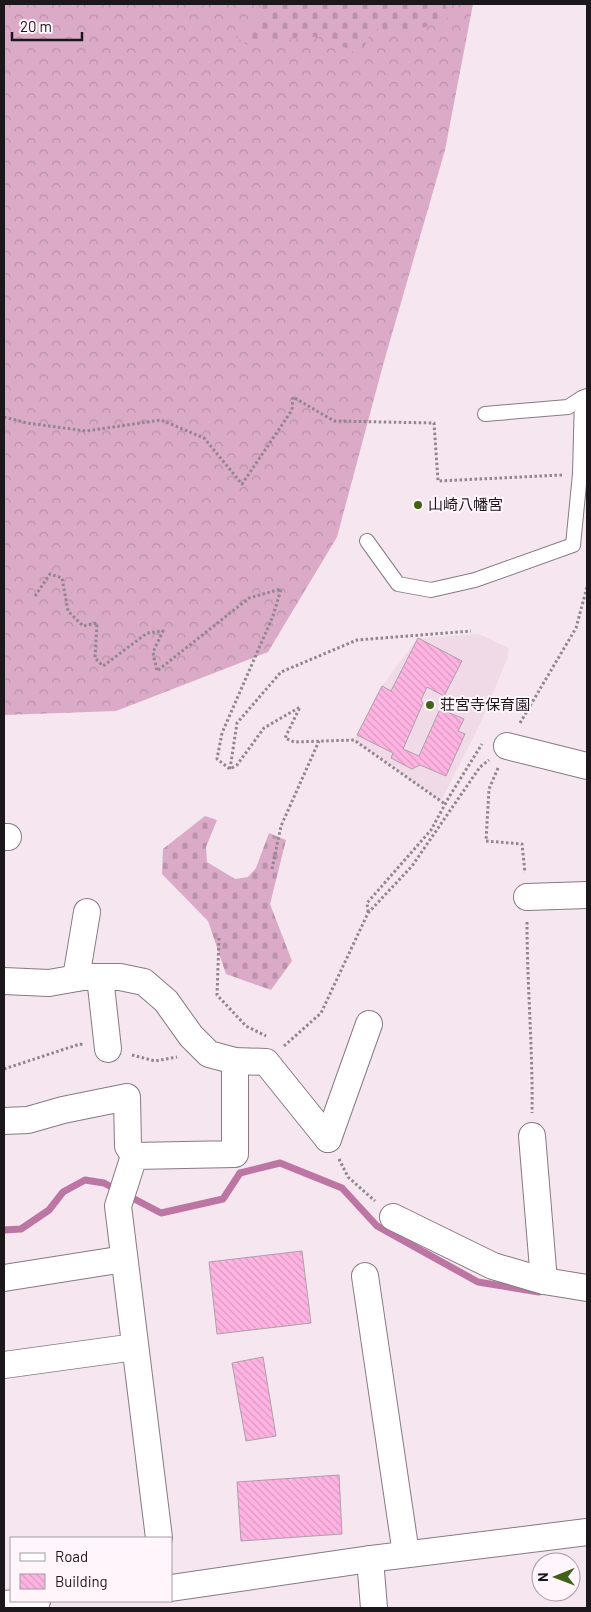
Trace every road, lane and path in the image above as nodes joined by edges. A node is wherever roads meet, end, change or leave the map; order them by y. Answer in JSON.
{"nodes":[{"id":1,"x":585,"y":397,"type":"edge"},
{"id":2,"x":485,"y":414,"type":"dead end"},
{"id":3,"x":4,"y":417,"type":"edge"},
{"id":4,"x":580,"y":474,"type":"junction"},
{"id":5,"x":366,"y":541,"type":"dead end"},
{"id":6,"x":587,"y":587,"type":"edge"},
{"id":7,"x":35,"y":596,"type":"dead end"},
{"id":8,"x":471,"y":631,"type":"dead end"},
{"id":9,"x":320,"y":741,"type":"junction"},
{"id":10,"x":494,"y":745,"type":"junction"},
{"id":11,"x":587,"y":766,"type":"edge"},
{"id":12,"x":230,"y":769,"type":"junction"},
{"id":13,"x":445,"y":804,"type":"junction"},
{"id":14,"x":272,"y":869,"type":"dead end"},
{"id":15,"x":587,"y":895,"type":"edge"},
{"id":16,"x":528,"y":897,"type":"junction"},
{"id":17,"x":87,"y":912,"type":"dead end"},
{"id":18,"x":368,"y":913,"type":"junction"},
{"id":19,"x":219,"y":938,"type":"dead end"},
{"id":20,"x":88,"y":978,"type":"junction"},
{"id":21,"x":4,"y":981,"type":"edge"},
{"id":22,"x":369,"y":1024,"type":"dead end"},
{"id":23,"x":275,"y":1048,"type":"junction"},
{"id":24,"x":108,"y":1049,"type":"dead end"},
{"id":25,"x":235,"y":1061,"type":"junction"},
{"id":26,"x":4,"y":1121,"type":"edge"},
{"id":27,"x":532,"y":1136,"type":"joint"},
{"id":28,"x":328,"y":1138,"type":"junction"},
{"id":29,"x":134,"y":1156,"type":"junction"},
{"id":30,"x":393,"y":1217,"type":"joint"},
{"id":31,"x":124,"y":1259,"type":"junction"},
{"id":32,"x":365,"y":1276,"type":"dead end"},
{"id":33,"x":4,"y":1278,"type":"edge"},
{"id":34,"x":544,"y":1281,"type":"junction"},
{"id":35,"x":587,"y":1288,"type":"edge"},
{"id":36,"x":135,"y":1347,"type":"junction"},
{"id":37,"x":4,"y":1365,"type":"edge"},
{"id":38,"x":587,"y":1532,"type":"edge"},
{"id":39,"x":159,"y":1537,"type":"edge"},
{"id":40,"x":406,"y":1554,"type":"junction"},
{"id":41,"x":370,"y":1559,"type":"junction"},
{"id":42,"x":172,"y":1588,"type":"edge"},
{"id":43,"x":26,"y":1602,"type":"edge"},
{"id":44,"x":4,"y":1604,"type":"edge"},
{"id":45,"x":374,"y":1608,"type":"edge"}],
"edges":[{"from":1,"to":2,"type":"lane"},
{"from":1,"to":4,"type":"lane"},
{"from":3,"to":4,"type":"path"},
{"from":4,"to":5,"type":"lane"},
{"from":6,"to":10,"type":"path"},
{"from":7,"to":12,"type":"path"},
{"from":8,"to":12,"type":"path"},
{"from":9,"to":12,"type":"path"},
{"from":9,"to":13,"type":"path"},
{"from":9,"to":14,"type":"path"},
{"from":10,"to":11,"type":"street"},
{"from":10,"to":13,"type":"path"},
{"from":10,"to":16,"type":"path"},
{"from":10,"to":18,"type":"path"},
{"from":13,"to":18,"type":"path"},
{"from":15,"to":16,"type":"street"},
{"from":16,"to":27,"type":"path"},
{"from":17,"to":20,"type":"street"},
{"from":18,"to":23,"type":"path"},
{"from":19,"to":23,"type":"path"},
{"from":20,"to":21,"type":"street"},
{"from":20,"to":24,"type":"street"},
{"from":20,"to":25,"type":"street"},
{"from":22,"to":28,"type":"street"},
{"from":23,"to":25,"type":"street"},
{"from":23,"to":28,"type":"street"},
{"from":25,"to":29,"type":"street"},
{"from":26,"to":29,"type":"street"},
{"from":27,"to":34,"type":"street"},
{"from":28,"to":30,"type":"path"},
{"from":29,"to":31,"type":"street"},
{"from":30,"to":34,"type":"street"},
{"from":31,"to":33,"type":"street"},
{"from":31,"to":36,"type":"street"},
{"from":32,"to":40,"type":"street"},
{"from":34,"to":35,"type":"street"},
{"from":36,"to":37,"type":"street"},
{"from":36,"to":39,"type":"street"},
{"from":38,"to":40,"type":"street"},
{"from":40,"to":41,"type":"street"},
{"from":41,"to":42,"type":"street"},
{"from":41,"to":45,"type":"street"},
{"from":43,"to":44,"type":"street"}]}
